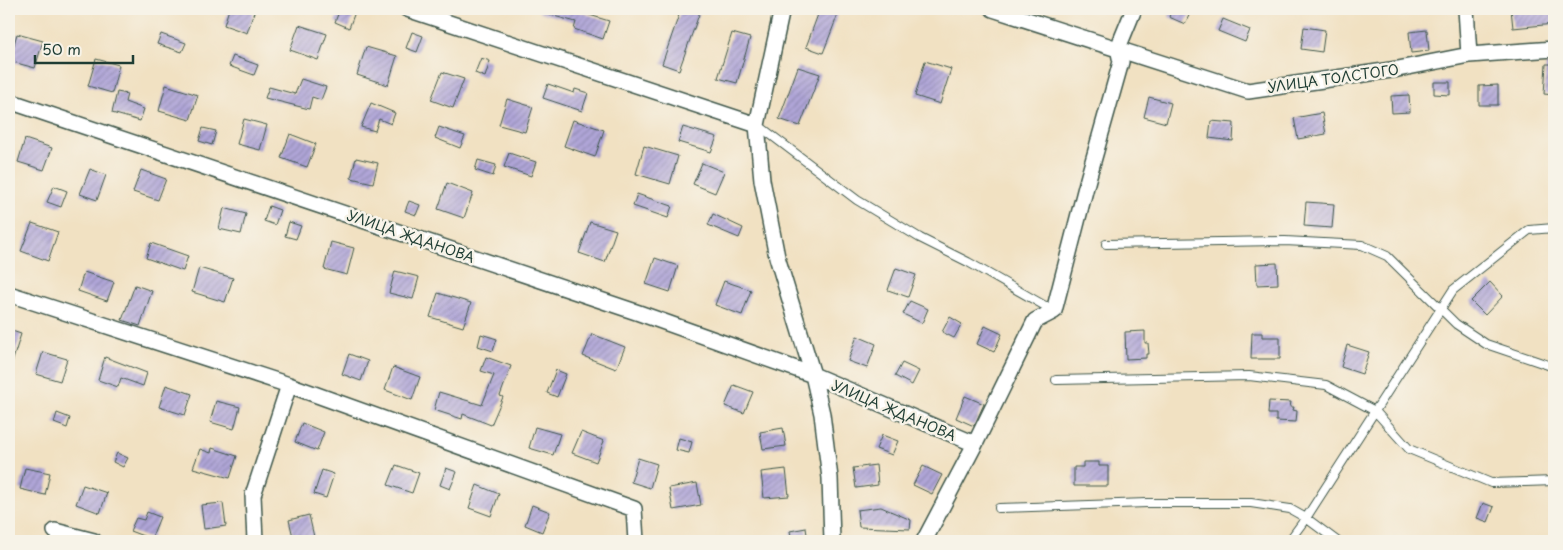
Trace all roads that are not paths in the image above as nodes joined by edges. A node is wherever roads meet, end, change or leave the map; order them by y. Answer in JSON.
{"nodes":[{"id":1,"x":407,"y":9,"type":"edge"},
{"id":2,"x":782,"y":9,"type":"edge"},
{"id":3,"x":993,"y":9,"type":"edge"},
{"id":4,"x":1134,"y":9,"type":"edge"},
{"id":5,"x":1466,"y":9,"type":"edge"},
{"id":6,"x":1118,"y":48,"type":"junction"},
{"id":7,"x":1554,"y":49,"type":"edge"},
{"id":8,"x":1469,"y":55,"type":"junction"},
{"id":9,"x":9,"y":101,"type":"edge"},
{"id":10,"x":757,"y":125,"type":"junction"},
{"id":11,"x":1554,"y":228,"type":"edge"},
{"id":12,"x":1106,"y":244,"type":"dead end"},
{"id":13,"x":9,"y":294,"type":"edge"},
{"id":14,"x":1441,"y":308,"type":"junction"},
{"id":15,"x":1054,"y":311,"type":"junction"},
{"id":16,"x":1554,"y":365,"type":"edge"},
{"id":17,"x":812,"y":375,"type":"junction"},
{"id":18,"x":1056,"y":380,"type":"dead end"},
{"id":19,"x":288,"y":385,"type":"junction"},
{"id":20,"x":1375,"y":411,"type":"junction"},
{"id":21,"x":974,"y":444,"type":"junction"},
{"id":22,"x":1554,"y":480,"type":"edge"},
{"id":23,"x":1000,"y":508,"type":"dead end"},
{"id":24,"x":1306,"y":518,"type":"junction"},
{"id":25,"x":55,"y":530,"type":"dead end"},
{"id":26,"x":94,"y":541,"type":"edge"},
{"id":27,"x":255,"y":541,"type":"edge"},
{"id":28,"x":636,"y":541,"type":"edge"},
{"id":29,"x":832,"y":541,"type":"edge"},
{"id":30,"x":924,"y":541,"type":"edge"},
{"id":31,"x":1289,"y":541,"type":"edge"},
{"id":32,"x":1337,"y":541,"type":"edge"}],
"edges":[{"from":1,"to":10,"type":"street"},
{"from":2,"to":10,"type":"street","name":"УЛИЦА ЖДАНОВА"},
{"from":3,"to":6,"type":"street","name":"УЛИЦА ТОЛСТОГО"},
{"from":4,"to":6,"type":"street"},
{"from":5,"to":8,"type":"street"},
{"from":6,"to":8,"type":"street","name":"УЛИЦА ТОЛСТОГО"},
{"from":6,"to":15,"type":"street"},
{"from":7,"to":8,"type":"street","name":"УЛИЦА ТОЛСТОГО"},
{"from":9,"to":17,"type":"street","name":"УЛИЦА ЖДАНОВА"},
{"from":10,"to":15,"type":"lane"},
{"from":10,"to":17,"type":"street","name":"УЛИЦА ЖДАНОВА"},
{"from":11,"to":14,"type":"lane"},
{"from":12,"to":14,"type":"lane"},
{"from":13,"to":19,"type":"street"},
{"from":14,"to":16,"type":"lane"},
{"from":14,"to":20,"type":"lane"},
{"from":15,"to":21,"type":"street"},
{"from":17,"to":21,"type":"street","name":"УЛИЦА ЖДАНОВА"},
{"from":17,"to":29,"type":"street","name":"УЛИЦА ЖДАНОВА"},
{"from":18,"to":20,"type":"lane"},
{"from":19,"to":27,"type":"street"},
{"from":19,"to":28,"type":"street"},
{"from":20,"to":22,"type":"lane"},
{"from":20,"to":24,"type":"lane"},
{"from":21,"to":30,"type":"street"},
{"from":23,"to":24,"type":"lane"},
{"from":24,"to":31,"type":"lane"},
{"from":24,"to":32,"type":"lane"},
{"from":25,"to":26,"type":"street"}]}
